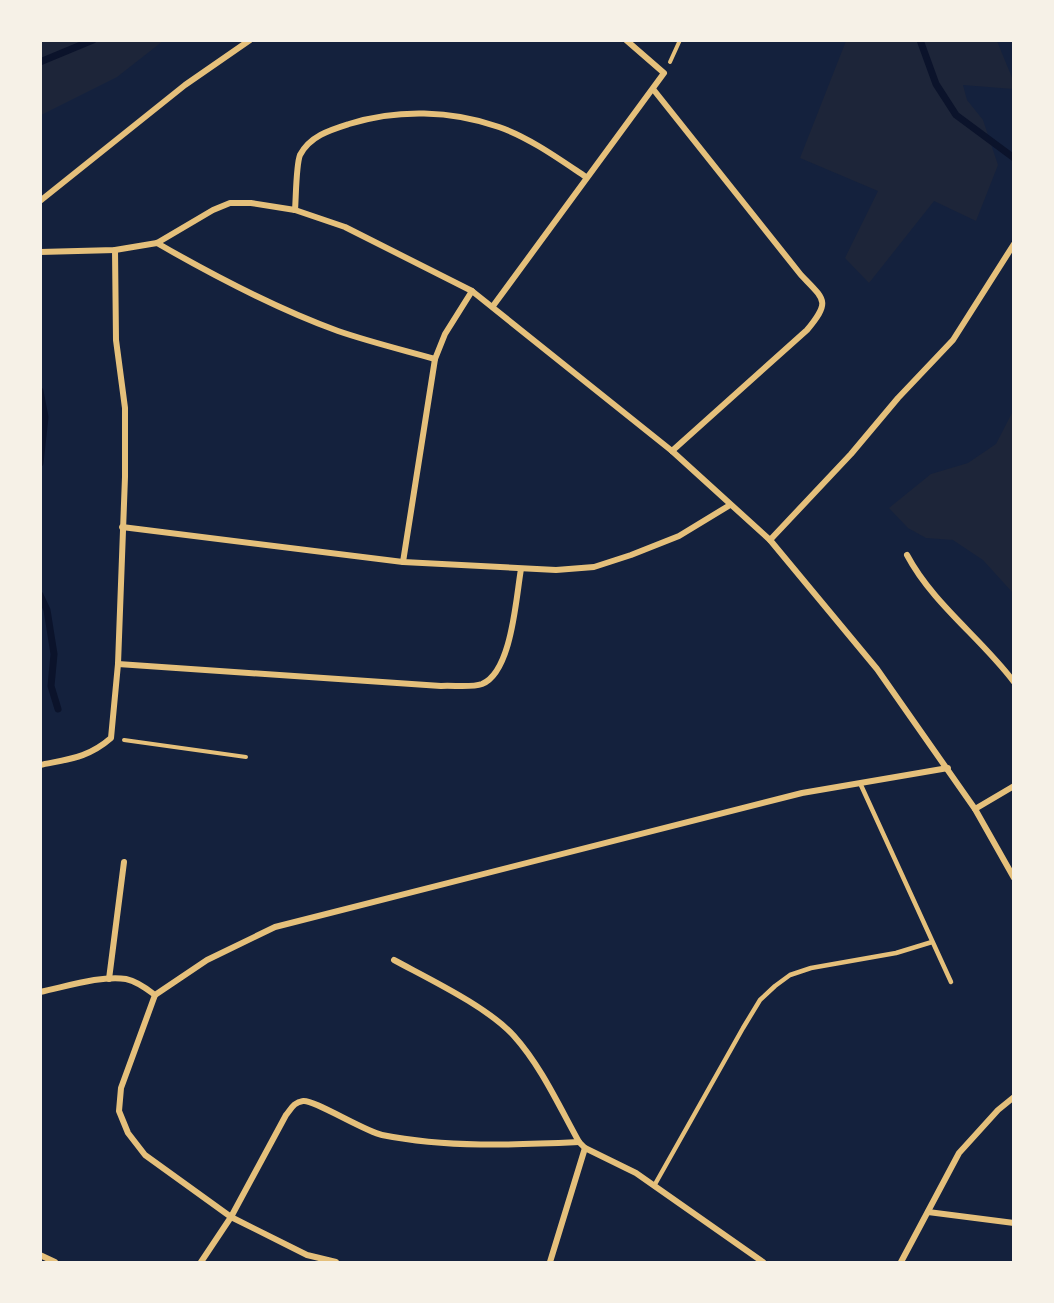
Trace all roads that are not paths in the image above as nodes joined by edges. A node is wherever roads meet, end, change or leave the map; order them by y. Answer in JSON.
{"nodes":[{"id":1,"x":250,"y":40,"type":"edge"},
{"id":2,"x":626,"y":40,"type":"edge"},
{"id":3,"x":653,"y":89,"type":"junction"},
{"id":4,"x":586,"y":177,"type":"junction"},
{"id":5,"x":40,"y":201,"type":"edge"},
{"id":6,"x":295,"y":210,"type":"junction"},
{"id":7,"x":157,"y":243,"type":"junction"},
{"id":8,"x":1014,"y":244,"type":"edge"},
{"id":9,"x":115,"y":250,"type":"junction"},
{"id":10,"x":40,"y":252,"type":"edge"},
{"id":11,"x":472,"y":291,"type":"junction"},
{"id":12,"x":493,"y":306,"type":"junction"},
{"id":13,"x":435,"y":359,"type":"junction"},
{"id":14,"x":672,"y":451,"type":"junction"},
{"id":15,"x":730,"y":506,"type":"junction"},
{"id":16,"x":122,"y":527,"type":"junction"},
{"id":17,"x":770,"y":540,"type":"junction"},
{"id":18,"x":907,"y":555,"type":"dead end"},
{"id":19,"x":403,"y":562,"type":"junction"},
{"id":20,"x":521,"y":569,"type":"junction"},
{"id":21,"x":118,"y":664,"type":"junction"},
{"id":22,"x":1014,"y":682,"type":"edge"},
{"id":23,"x":40,"y":765,"type":"edge"},
{"id":24,"x":948,"y":768,"type":"junction"},
{"id":25,"x":860,"y":783,"type":"junction"},
{"id":26,"x":1014,"y":786,"type":"edge"},
{"id":27,"x":975,"y":809,"type":"junction"},
{"id":28,"x":124,"y":862,"type":"dead end"},
{"id":29,"x":1014,"y":878,"type":"edge"},
{"id":30,"x":932,"y":942,"type":"junction"},
{"id":31,"x":394,"y":960,"type":"dead end"},
{"id":32,"x":109,"y":979,"type":"junction"},
{"id":33,"x":951,"y":982,"type":"dead end"},
{"id":34,"x":40,"y":992,"type":"edge"},
{"id":35,"x":155,"y":995,"type":"junction"},
{"id":36,"x":1014,"y":1097,"type":"edge"},
{"id":37,"x":579,"y":1142,"type":"junction"},
{"id":38,"x":585,"y":1148,"type":"junction"},
{"id":39,"x":654,"y":1186,"type":"junction"},
{"id":40,"x":928,"y":1212,"type":"junction"},
{"id":41,"x":231,"y":1217,"type":"junction"},
{"id":42,"x":1014,"y":1223,"type":"edge"},
{"id":43,"x":40,"y":1255,"type":"edge"},
{"id":44,"x":55,"y":1263,"type":"edge"},
{"id":45,"x":201,"y":1263,"type":"edge"},
{"id":46,"x":336,"y":1263,"type":"edge"},
{"id":47,"x":550,"y":1263,"type":"edge"},
{"id":48,"x":763,"y":1263,"type":"edge"},
{"id":49,"x":901,"y":1263,"type":"edge"}],
"edges":[{"from":1,"to":5,"type":"street"},
{"from":2,"to":3,"type":"street"},
{"from":3,"to":4,"type":"street"},
{"from":3,"to":14,"type":"street"},
{"from":4,"to":6,"type":"street"},
{"from":4,"to":12,"type":"street"},
{"from":6,"to":7,"type":"street"},
{"from":6,"to":11,"type":"street"},
{"from":7,"to":9,"type":"street"},
{"from":7,"to":13,"type":"street"},
{"from":8,"to":17,"type":"street"},
{"from":9,"to":10,"type":"street"},
{"from":9,"to":16,"type":"street"},
{"from":11,"to":12,"type":"street"},
{"from":11,"to":13,"type":"street"},
{"from":12,"to":14,"type":"street"},
{"from":13,"to":19,"type":"street"},
{"from":14,"to":15,"type":"street"},
{"from":15,"to":17,"type":"street"},
{"from":15,"to":20,"type":"street"},
{"from":16,"to":19,"type":"street"},
{"from":16,"to":21,"type":"street"},
{"from":17,"to":24,"type":"street"},
{"from":18,"to":22,"type":"street"},
{"from":19,"to":20,"type":"street"},
{"from":20,"to":21,"type":"street"},
{"from":21,"to":23,"type":"street"},
{"from":24,"to":25,"type":"street"},
{"from":24,"to":27,"type":"street"},
{"from":25,"to":30,"type":"lane"},
{"from":25,"to":35,"type":"street"},
{"from":26,"to":27,"type":"street"},
{"from":27,"to":29,"type":"street"},
{"from":28,"to":32,"type":"street"},
{"from":30,"to":33,"type":"lane"},
{"from":30,"to":39,"type":"lane"},
{"from":31,"to":37,"type":"street"},
{"from":32,"to":34,"type":"street"},
{"from":32,"to":35,"type":"street"},
{"from":35,"to":41,"type":"street"},
{"from":36,"to":40,"type":"street"},
{"from":37,"to":38,"type":"street"},
{"from":37,"to":41,"type":"street"},
{"from":38,"to":39,"type":"street"},
{"from":38,"to":47,"type":"street"},
{"from":39,"to":48,"type":"street"},
{"from":40,"to":42,"type":"street"},
{"from":40,"to":49,"type":"street"},
{"from":41,"to":45,"type":"street"},
{"from":41,"to":46,"type":"street"},
{"from":43,"to":44,"type":"street"}]}
